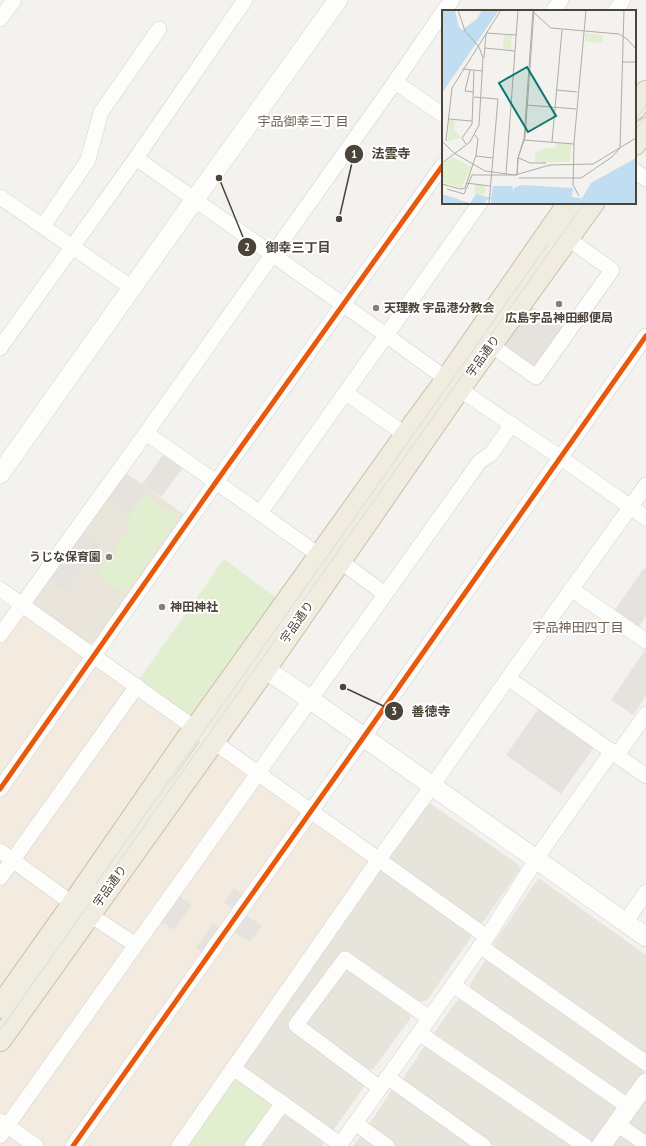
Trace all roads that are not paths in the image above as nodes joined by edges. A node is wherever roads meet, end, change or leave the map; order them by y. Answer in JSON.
{"nodes":[{"id":1,"x":14,"y":0,"type":"edge"},
{"id":2,"x":245,"y":0,"type":"edge"},
{"id":3,"x":338,"y":0,"type":"edge"},
{"id":4,"x":452,"y":0,"type":"edge"},
{"id":5,"x":561,"y":0,"type":"edge"},
{"id":6,"x":622,"y":0,"type":"edge"},
{"id":7,"x":445,"y":10,"type":"edge"},
{"id":8,"x":554,"y":10,"type":"edge"},
{"id":9,"x":616,"y":10,"type":"edge"},
{"id":10,"x":442,"y":15,"type":"edge"},
{"id":11,"x":0,"y":19,"type":"edge"},
{"id":12,"x":159,"y":29,"type":"dead end"},
{"id":13,"x":395,"y":82,"type":"junction"},
{"id":14,"x":646,"y":92,"type":"edge"},
{"id":15,"x":636,"y":107,"type":"edge"},
{"id":16,"x":442,"y":115,"type":"edge"},
{"id":17,"x":646,"y":129,"type":"edge"},
{"id":18,"x":636,"y":143,"type":"edge"},
{"id":19,"x":136,"y":158,"type":"junction"},
{"id":20,"x":442,"y":166,"type":"edge"},
{"id":21,"x":636,"y":172,"type":"edge"},
{"id":22,"x":646,"y":179,"type":"edge"},
{"id":23,"x":0,"y":197,"type":"edge"},
{"id":24,"x":195,"y":199,"type":"junction"},
{"id":25,"x":479,"y":204,"type":"edge"},
{"id":26,"x":567,"y":204,"type":"edge"},
{"id":27,"x":592,"y":204,"type":"edge"},
{"id":28,"x":42,"y":226,"type":"junction"},
{"id":29,"x":567,"y":238,"type":"junction"},
{"id":30,"x":73,"y":247,"type":"junction"},
{"id":31,"x":272,"y":254,"type":"junction"},
{"id":32,"x":132,"y":288,"type":"junction"},
{"id":33,"x":342,"y":304,"type":"junction"},
{"id":34,"x":386,"y":335,"type":"junction"},
{"id":35,"x":646,"y":336,"type":"edge"},
{"id":36,"x":3,"y":339,"type":"edge"},
{"id":37,"x":491,"y":345,"type":"junction"},
{"id":38,"x":453,"y":384,"type":"junction"},
{"id":39,"x":346,"y":393,"type":"junction"},
{"id":40,"x":512,"y":424,"type":"junction"},
{"id":41,"x":146,"y":433,"type":"junction"},
{"id":42,"x":406,"y":435,"type":"junction"},
{"id":43,"x":561,"y":458,"type":"junction"},
{"id":44,"x":0,"y":474,"type":"edge"},
{"id":45,"x":216,"y":482,"type":"junction"},
{"id":46,"x":646,"y":485,"type":"edge"},
{"id":47,"x":630,"y":507,"type":"junction"},
{"id":48,"x":260,"y":512,"type":"junction"},
{"id":49,"x":646,"y":518,"type":"edge"},
{"id":50,"x":330,"y":559,"type":"junction"},
{"id":51,"x":0,"y":589,"type":"edge"},
{"id":52,"x":571,"y":589,"type":"junction"},
{"id":53,"x":385,"y":594,"type":"junction"},
{"id":54,"x":22,"y":604,"type":"junction"},
{"id":55,"x":0,"y":635,"type":"edge"},
{"id":56,"x":646,"y":641,"type":"edge"},
{"id":57,"x":93,"y":655,"type":"junction"},
{"id":58,"x":256,"y":663,"type":"junction"},
{"id":59,"x":508,"y":678,"type":"junction"},
{"id":60,"x":137,"y":686,"type":"junction"},
{"id":61,"x":311,"y":700,"type":"junction"},
{"id":62,"x":646,"y":714,"type":"edge"},
{"id":63,"x":196,"y":728,"type":"junction"},
{"id":64,"x":363,"y":738,"type":"junction"},
{"id":65,"x":214,"y":741,"type":"junction"},
{"id":66,"x":615,"y":753,"type":"junction"},
{"id":67,"x":258,"y":773,"type":"junction"},
{"id":68,"x":646,"y":776,"type":"edge"},
{"id":69,"x":432,"y":786,"type":"junction"},
{"id":70,"x":0,"y":788,"type":"edge"},
{"id":71,"x":311,"y":811,"type":"junction"},
{"id":72,"x":0,"y":851,"type":"edge"},
{"id":73,"x":378,"y":859,"type":"junction"},
{"id":74,"x":13,"y":860,"type":"junction"},
{"id":75,"x":536,"y":861,"type":"junction"},
{"id":76,"x":0,"y":878,"type":"edge"},
{"id":77,"x":646,"y":892,"type":"edge"},
{"id":78,"x":82,"y":909,"type":"junction"},
{"id":79,"x":625,"y":923,"type":"junction"},
{"id":80,"x":646,"y":938,"type":"edge"},
{"id":81,"x":484,"y":942,"type":"junction"},
{"id":82,"x":136,"y":945,"type":"junction"},
{"id":83,"x":453,"y":985,"type":"junction"},
{"id":84,"x":0,"y":1007,"type":"edge"},
{"id":85,"x":429,"y":1018,"type":"junction"},
{"id":86,"x":419,"y":1033,"type":"junction"},
{"id":87,"x":0,"y":1040,"type":"edge"},
{"id":88,"x":646,"y":1063,"type":"edge"},
{"id":89,"x":233,"y":1068,"type":"junction"},
{"id":90,"x":384,"y":1083,"type":"junction"},
{"id":91,"x":646,"y":1083,"type":"edge"},
{"id":92,"x":283,"y":1103,"type":"junction"},
{"id":93,"x":629,"y":1107,"type":"junction"},
{"id":94,"x":355,"y":1123,"type":"junction"},
{"id":95,"x":617,"y":1124,"type":"junction"},
{"id":96,"x":2,"y":1128,"type":"edge"},
{"id":97,"x":646,"y":1144,"type":"edge"},
{"id":98,"x":339,"y":1145,"type":"edge"},
{"id":99,"x":36,"y":1146,"type":"edge"},
{"id":100,"x":72,"y":1146,"type":"edge"},
{"id":101,"x":179,"y":1146,"type":"edge"},
{"id":102,"x":252,"y":1146,"type":"edge"},
{"id":103,"x":387,"y":1146,"type":"edge"},
{"id":104,"x":484,"y":1146,"type":"edge"},
{"id":105,"x":585,"y":1146,"type":"edge"},
{"id":106,"x":601,"y":1146,"type":"edge"}],
"edges":[{"from":1,"to":11,"type":"street"},
{"from":2,"to":19,"type":"street"},
{"from":3,"to":24,"type":"street"},
{"from":4,"to":7,"type":"street"},
{"from":5,"to":8,"type":"street"},
{"from":6,"to":9,"type":"street"},
{"from":10,"to":13,"type":"street"},
{"from":12,"to":28,"type":"street"},
{"from":13,"to":16,"type":"street"},
{"from":13,"to":31,"type":"street"},
{"from":14,"to":15,"type":"highway"},
{"from":17,"to":18,"type":"highway"},
{"from":19,"to":24,"type":"street"},
{"from":19,"to":30,"type":"street"},
{"from":20,"to":33,"type":"street"},
{"from":21,"to":22,"type":"street"},
{"from":23,"to":28,"type":"street"},
{"from":24,"to":31,"type":"street"},
{"from":24,"to":32,"type":"street"},
{"from":25,"to":34,"type":"street"},
{"from":26,"to":38,"type":"highway","name":"宇品通り"},
{"from":27,"to":29,"type":"highway","name":"宇品通り"},
{"from":28,"to":30,"type":"street"},
{"from":29,"to":37,"type":"highway","name":"宇品通り"},
{"from":29,"to":37,"type":"street"},
{"from":30,"to":32,"type":"street"},
{"from":30,"to":36,"type":"street"},
{"from":31,"to":33,"type":"street"},
{"from":31,"to":41,"type":"street"},
{"from":32,"to":44,"type":"street"},
{"from":33,"to":34,"type":"street"},
{"from":33,"to":45,"type":"street"},
{"from":34,"to":38,"type":"street"},
{"from":34,"to":39,"type":"street"},
{"from":35,"to":43,"type":"street"},
{"from":37,"to":38,"type":"highway","name":"宇品通り"},
{"from":38,"to":40,"type":"street"},
{"from":38,"to":42,"type":"highway","name":"宇品通り"},
{"from":38,"to":50,"type":"highway","name":"宇品通り"},
{"from":39,"to":42,"type":"street"},
{"from":39,"to":48,"type":"street"},
{"from":40,"to":43,"type":"street"},
{"from":40,"to":53,"type":"street"},
{"from":41,"to":45,"type":"street"},
{"from":41,"to":54,"type":"street"},
{"from":42,"to":50,"type":"highway","name":"宇品通り"},
{"from":43,"to":47,"type":"street"},
{"from":43,"to":64,"type":"street"},
{"from":45,"to":48,"type":"street"},
{"from":45,"to":57,"type":"street"},
{"from":46,"to":47,"type":"street"},
{"from":47,"to":49,"type":"street"},
{"from":47,"to":52,"type":"street"},
{"from":48,"to":50,"type":"street"},
{"from":50,"to":53,"type":"street"},
{"from":50,"to":58,"type":"highway","name":"宇品通り"},
{"from":51,"to":54,"type":"street"},
{"from":52,"to":56,"type":"street"},
{"from":52,"to":59,"type":"street"},
{"from":53,"to":61,"type":"street"},
{"from":54,"to":55,"type":"street"},
{"from":54,"to":57,"type":"street"},
{"from":57,"to":60,"type":"street"},
{"from":57,"to":70,"type":"street"},
{"from":58,"to":61,"type":"street"},
{"from":58,"to":63,"type":"highway","name":"宇品通り"},
{"from":58,"to":65,"type":"highway","name":"宇品通り"},
{"from":59,"to":66,"type":"street"},
{"from":59,"to":69,"type":"street"},
{"from":60,"to":63,"type":"street"},
{"from":60,"to":74,"type":"street"},
{"from":61,"to":64,"type":"street"},
{"from":61,"to":67,"type":"street"},
{"from":62,"to":66,"type":"street"},
{"from":63,"to":65,"type":"street"},
{"from":63,"to":78,"type":"highway","name":"宇品通り"},
{"from":64,"to":69,"type":"street"},
{"from":64,"to":71,"type":"street"},
{"from":65,"to":67,"type":"street"},
{"from":65,"to":78,"type":"highway","name":"宇品通り"},
{"from":66,"to":68,"type":"street"},
{"from":66,"to":75,"type":"street"},
{"from":67,"to":71,"type":"street"},
{"from":67,"to":82,"type":"street"},
{"from":69,"to":73,"type":"street"},
{"from":69,"to":75,"type":"street"},
{"from":71,"to":73,"type":"street"},
{"from":71,"to":100,"type":"street"},
{"from":72,"to":74,"type":"street"},
{"from":73,"to":81,"type":"street"},
{"from":73,"to":89,"type":"street"},
{"from":74,"to":76,"type":"street"},
{"from":74,"to":78,"type":"street"},
{"from":75,"to":79,"type":"street"},
{"from":75,"to":81,"type":"street"},
{"from":77,"to":79,"type":"street"},
{"from":78,"to":82,"type":"street"},
{"from":78,"to":84,"type":"highway","name":"宇品通り"},
{"from":78,"to":87,"type":"highway","name":"宇品通り"},
{"from":79,"to":80,"type":"street"},
{"from":81,"to":83,"type":"street"},
{"from":81,"to":88,"type":"street"},
{"from":82,"to":96,"type":"street"},
{"from":83,"to":85,"type":"street"},
{"from":83,"to":93,"type":"street"},
{"from":85,"to":86,"type":"street"},
{"from":85,"to":90,"type":"street"},
{"from":86,"to":90,"type":"street"},
{"from":86,"to":105,"type":"street"},
{"from":89,"to":92,"type":"street"},
{"from":89,"to":101,"type":"street"},
{"from":90,"to":94,"type":"street"},
{"from":90,"to":104,"type":"street"},
{"from":91,"to":93,"type":"street"},
{"from":92,"to":98,"type":"street"},
{"from":92,"to":102,"type":"street"},
{"from":93,"to":95,"type":"street"},
{"from":94,"to":98,"type":"street"},
{"from":94,"to":103,"type":"street"},
{"from":95,"to":97,"type":"street"},
{"from":95,"to":106,"type":"street"},
{"from":96,"to":99,"type":"street"}]}
